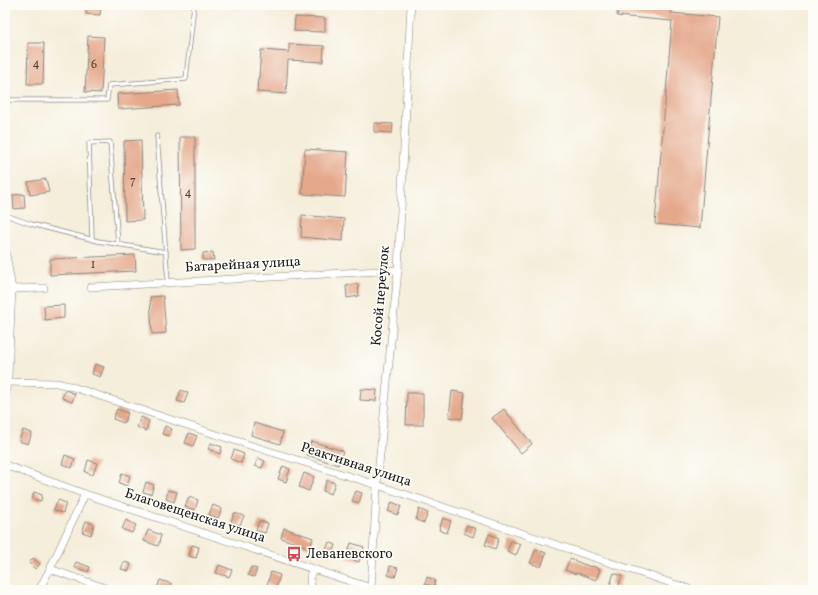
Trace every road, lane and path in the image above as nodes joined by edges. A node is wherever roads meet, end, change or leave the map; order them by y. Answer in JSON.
{"nodes":[{"id":1,"x":194,"y":5,"type":"edge"},
{"id":2,"x":411,"y":5,"type":"edge"},
{"id":3,"x":5,"y":100,"type":"edge"},
{"id":4,"x":157,"y":136,"type":"dead end"},
{"id":5,"x":5,"y":216,"type":"edge"},
{"id":6,"x":92,"y":239,"type":"junction"},
{"id":7,"x":118,"y":244,"type":"junction"},
{"id":8,"x":5,"y":249,"type":"edge"},
{"id":9,"x":166,"y":252,"type":"junction"},
{"id":10,"x":398,"y":270,"type":"junction"},
{"id":11,"x":168,"y":282,"type":"junction"},
{"id":12,"x":91,"y":287,"type":"dead end"},
{"id":13,"x":44,"y":288,"type":"dead end"},
{"id":14,"x":12,"y":289,"type":"junction"},
{"id":15,"x":8,"y":382,"type":"junction"},
{"id":16,"x":5,"y":397,"type":"edge"},
{"id":17,"x":5,"y":465,"type":"edge"},
{"id":18,"x":377,"y":485,"type":"junction"},
{"id":19,"x":85,"y":494,"type":"junction"},
{"id":20,"x":50,"y":569,"type":"junction"},
{"id":21,"x":313,"y":569,"type":"junction"},
{"id":22,"x":374,"y":589,"type":"edge"},
{"id":23,"x":39,"y":590,"type":"edge"},
{"id":24,"x":110,"y":590,"type":"edge"},
{"id":25,"x":311,"y":590,"type":"edge"},
{"id":26,"x":692,"y":590,"type":"edge"}],
"edges":[{"from":1,"to":3,"type":"lane"},
{"from":2,"to":10,"type":"street","name":"Косой переулок"},
{"from":4,"to":9,"type":"lane"},
{"from":5,"to":6,"type":"lane"},
{"from":6,"to":7,"type":"lane"},
{"from":6,"to":7,"type":"lane"},
{"from":7,"to":9,"type":"lane"},
{"from":8,"to":14,"type":"street"},
{"from":9,"to":11,"type":"lane"},
{"from":10,"to":11,"type":"street","name":"Батарейная улица"},
{"from":10,"to":18,"type":"street","name":"Косой переулок"},
{"from":11,"to":12,"type":"street","name":"Батарейная улица"},
{"from":13,"to":14,"type":"street"},
{"from":14,"to":15,"type":"street"},
{"from":15,"to":16,"type":"street"},
{"from":15,"to":18,"type":"street","name":"Реактивная улица"},
{"from":17,"to":19,"type":"street","name":"Благовещенская улица"},
{"from":18,"to":22,"type":"street","name":"Косой переулок"},
{"from":18,"to":26,"type":"street","name":"Реактивная улица"},
{"from":19,"to":20,"type":"street"},
{"from":19,"to":21,"type":"street","name":"Благовещенская улица"},
{"from":20,"to":23,"type":"street"},
{"from":20,"to":24,"type":"street"},
{"from":21,"to":22,"type":"street","name":"Благовещенская улица"},
{"from":21,"to":25,"type":"street"}]}
